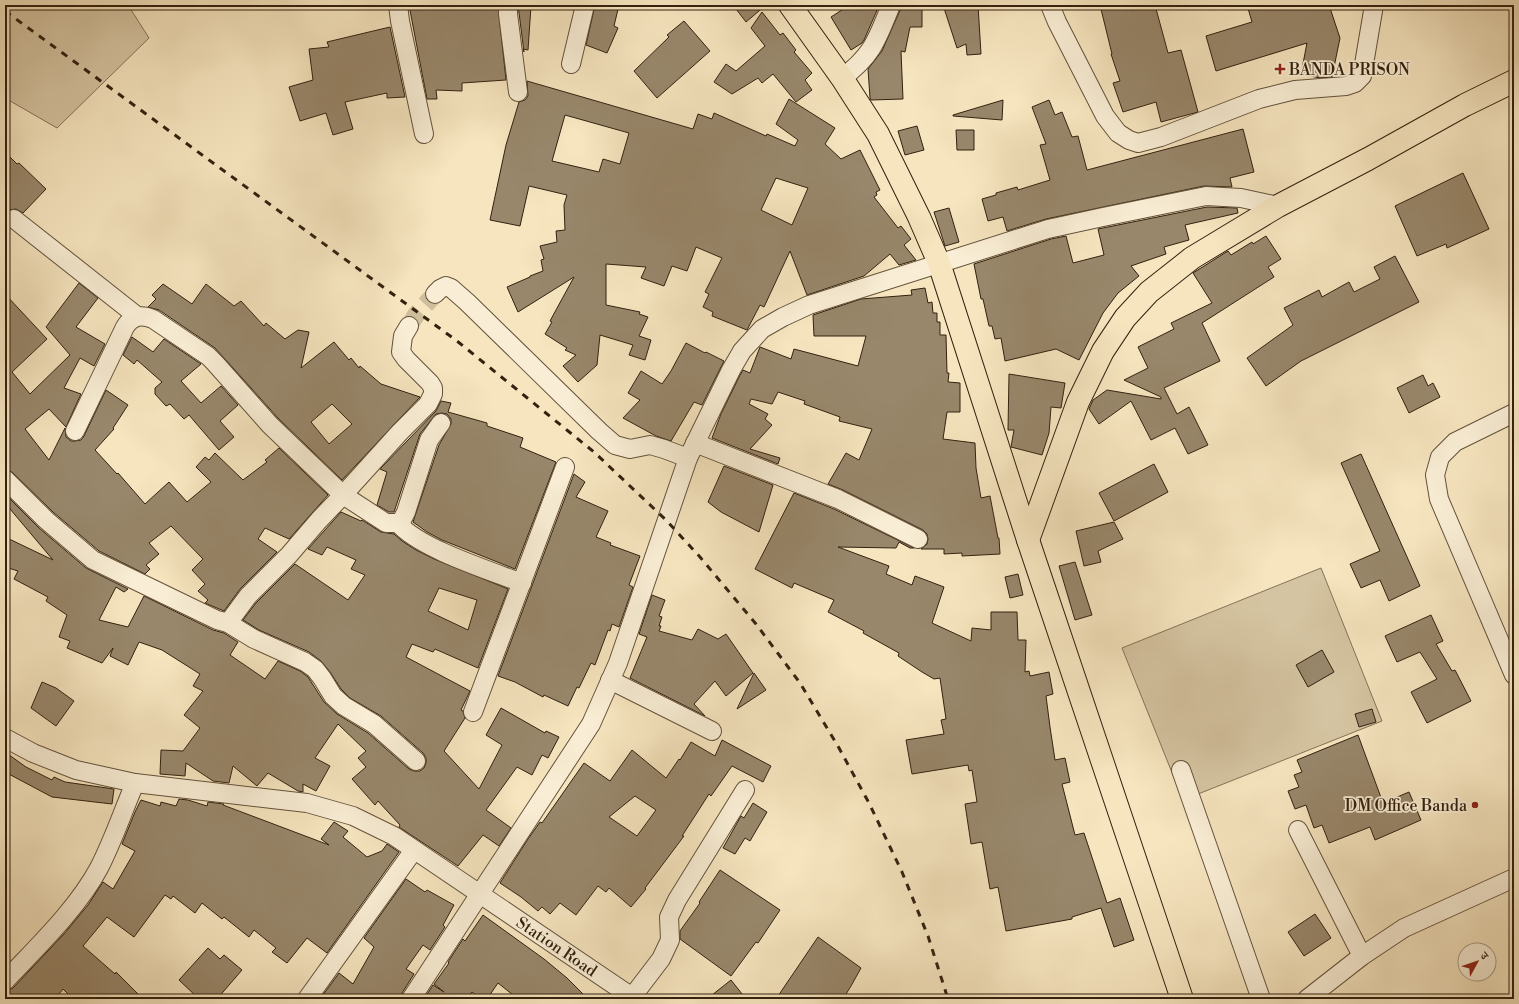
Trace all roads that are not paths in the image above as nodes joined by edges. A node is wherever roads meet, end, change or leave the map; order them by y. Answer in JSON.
{"nodes":[{"id":1,"x":398,"y":5,"type":"edge"},
{"id":2,"x":508,"y":5,"type":"edge"},
{"id":3,"x":585,"y":5,"type":"edge"},
{"id":4,"x":790,"y":5,"type":"edge"},
{"id":5,"x":891,"y":5,"type":"edge"},
{"id":6,"x":1050,"y":5,"type":"edge"},
{"id":7,"x":1374,"y":5,"type":"edge"},
{"id":8,"x":571,"y":64,"type":"dead end"},
{"id":9,"x":842,"y":78,"type":"junction"},
{"id":10,"x":1514,"y":81,"type":"edge"},
{"id":11,"x":518,"y":92,"type":"dead end"},
{"id":12,"x":424,"y":134,"type":"dead end"},
{"id":13,"x":1278,"y":206,"type":"junction"},
{"id":14,"x":8,"y":218,"type":"edge"},
{"id":15,"x":939,"y":263,"type":"junction"},
{"id":16,"x":435,"y":294,"type":"tunnel mouth"},
{"id":17,"x":137,"y":316,"type":"junction"},
{"id":18,"x":409,"y":326,"type":"tunnel mouth"},
{"id":19,"x":1514,"y":413,"type":"edge"},
{"id":20,"x":441,"y":423,"type":"dead end"},
{"id":21,"x":75,"y":431,"type":"dead end"},
{"id":22,"x":692,"y":451,"type":"junction"},
{"id":23,"x":565,"y":467,"type":"dead end"},
{"id":24,"x":5,"y":479,"type":"edge"},
{"id":25,"x":343,"y":496,"type":"junction"},
{"id":26,"x":398,"y":523,"type":"junction"},
{"id":27,"x":918,"y":539,"type":"dead end"},
{"id":28,"x":1028,"y":540,"type":"junction"},
{"id":29,"x":522,"y":583,"type":"junction"},
{"id":30,"x":228,"y":623,"type":"junction"},
{"id":31,"x":1514,"y":675,"type":"edge"},
{"id":32,"x":610,"y":680,"type":"junction"},
{"id":33,"x":473,"y":712,"type":"dead end"},
{"id":34,"x":712,"y":731,"type":"dead end"},
{"id":35,"x":5,"y":738,"type":"edge"},
{"id":36,"x":416,"y":761,"type":"dead end"},
{"id":37,"x":1181,"y":770,"type":"dead end"},
{"id":38,"x":135,"y":783,"type":"junction"},
{"id":39,"x":745,"y":790,"type":"dead end"},
{"id":40,"x":1298,"y":830,"type":"dead end"},
{"id":41,"x":414,"y":850,"type":"junction"},
{"id":42,"x":1514,"y":878,"type":"edge"},
{"id":43,"x":480,"y":893,"type":"junction"},
{"id":44,"x":1362,"y":956,"type":"junction"},
{"id":45,"x":5,"y":981,"type":"edge"},
{"id":46,"x":634,"y":998,"type":"edge"},
{"id":47,"x":307,"y":999,"type":"edge"},
{"id":48,"x":411,"y":999,"type":"edge"},
{"id":49,"x":1182,"y":999,"type":"edge"},
{"id":50,"x":1261,"y":999,"type":"edge"},
{"id":51,"x":1307,"y":999,"type":"edge"}],
"edges":[{"from":1,"to":12,"type":"street"},
{"from":2,"to":11,"type":"street"},
{"from":3,"to":8,"type":"street"},
{"from":4,"to":9,"type":"main road"},
{"from":5,"to":9,"type":"street"},
{"from":6,"to":7,"type":"street"},
{"from":9,"to":15,"type":"main road"},
{"from":10,"to":13,"type":"main road"},
{"from":13,"to":15,"type":"street"},
{"from":13,"to":28,"type":"main road"},
{"from":14,"to":17,"type":"street"},
{"from":15,"to":22,"type":"street"},
{"from":15,"to":28,"type":"main road"},
{"from":16,"to":22,"type":"street"},
{"from":17,"to":21,"type":"street"},
{"from":17,"to":25,"type":"street"},
{"from":18,"to":25,"type":"street"},
{"from":19,"to":31,"type":"street"},
{"from":20,"to":26,"type":"street"},
{"from":22,"to":27,"type":"street"},
{"from":22,"to":32,"type":"street"},
{"from":23,"to":29,"type":"street"},
{"from":24,"to":30,"type":"street"},
{"from":25,"to":26,"type":"street"},
{"from":25,"to":30,"type":"street"},
{"from":26,"to":29,"type":"street"},
{"from":28,"to":49,"type":"main road"},
{"from":29,"to":33,"type":"street"},
{"from":30,"to":36,"type":"street"},
{"from":32,"to":34,"type":"street"},
{"from":32,"to":43,"type":"street"},
{"from":35,"to":38,"type":"street","name":"Station Road"},
{"from":37,"to":50,"type":"street"},
{"from":38,"to":41,"type":"street","name":"Station Road"},
{"from":38,"to":45,"type":"street"},
{"from":39,"to":46,"type":"street"},
{"from":40,"to":44,"type":"street"},
{"from":41,"to":43,"type":"street","name":"Station Road"},
{"from":41,"to":47,"type":"street"},
{"from":42,"to":44,"type":"street"},
{"from":43,"to":46,"type":"street","name":"Station Road"},
{"from":43,"to":48,"type":"street"},
{"from":44,"to":51,"type":"street"}]}
